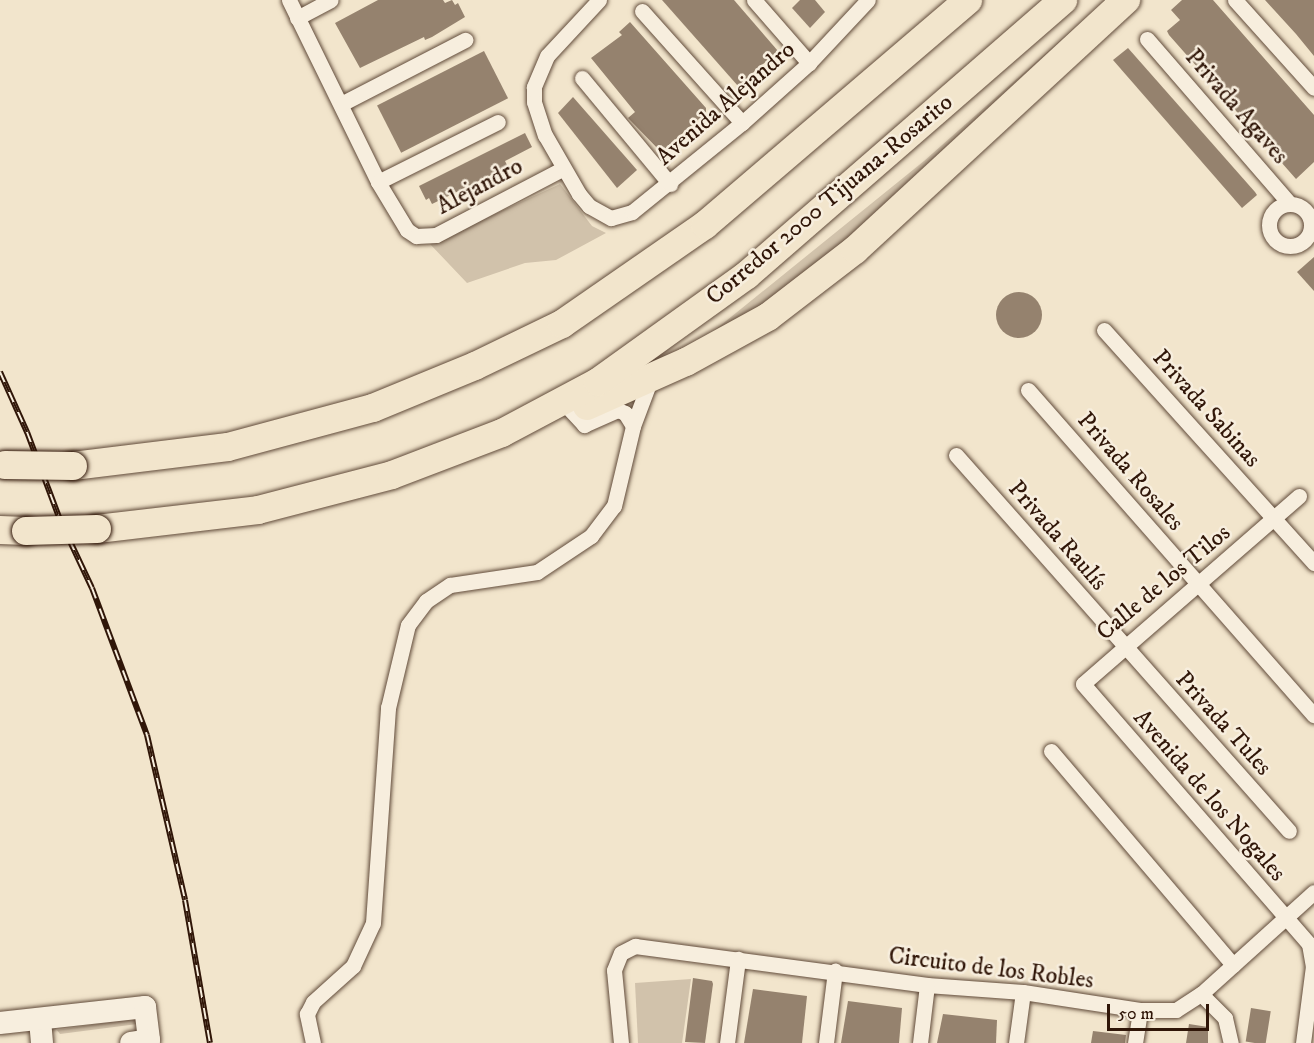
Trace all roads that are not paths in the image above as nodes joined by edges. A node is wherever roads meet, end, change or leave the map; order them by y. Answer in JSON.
{"nodes":[{"id":1,"x":289,"y":0,"type":"edge"},
{"id":2,"x":331,"y":0,"type":"edge"},
{"id":3,"x":600,"y":0,"type":"edge"},
{"id":4,"x":754,"y":0,"type":"edge"},
{"id":5,"x":868,"y":0,"type":"edge"},
{"id":6,"x":968,"y":0,"type":"edge"},
{"id":7,"x":1063,"y":0,"type":"edge"},
{"id":8,"x":1126,"y":0,"type":"edge"},
{"id":9,"x":1235,"y":0,"type":"edge"},
{"id":10,"x":642,"y":11,"type":"dead end"},
{"id":11,"x":297,"y":18,"type":"junction"},
{"id":12,"x":1147,"y":39,"type":"dead end"},
{"id":13,"x":465,"y":40,"type":"dead end"},
{"id":14,"x":808,"y":63,"type":"junction"},
{"id":15,"x":582,"y":78,"type":"dead end"},
{"id":16,"x":1314,"y":88,"type":"edge"},
{"id":17,"x":341,"y":104,"type":"junction"},
{"id":18,"x":498,"y":122,"type":"dead end"},
{"id":19,"x":742,"y":123,"type":"junction"},
{"id":20,"x":562,"y":169,"type":"junction"},
{"id":21,"x":378,"y":182,"type":"junction"},
{"id":22,"x":670,"y":184,"type":"junction"},
{"id":23,"x":1290,"y":204,"type":"junction"},
{"id":24,"x":1311,"y":217,"type":"edge"},
{"id":25,"x":1104,"y":330,"type":"dead end"},
{"id":26,"x":652,"y":375,"type":"junction"},
{"id":27,"x":1028,"y":390,"type":"dead end"},
{"id":28,"x":566,"y":407,"type":"junction"},
{"id":29,"x":633,"y":426,"type":"junction"},
{"id":30,"x":956,"y":455,"type":"dead end"},
{"id":31,"x":3,"y":465,"type":"edge"},
{"id":32,"x":1299,"y":496,"type":"dead end"},
{"id":33,"x":1274,"y":518,"type":"junction"},
{"id":34,"x":13,"y":530,"type":"edge"},
{"id":35,"x":1314,"y":563,"type":"edge"},
{"id":36,"x":1199,"y":584,"type":"junction"},
{"id":37,"x":1124,"y":647,"type":"junction"},
{"id":38,"x":1083,"y":684,"type":"joint"},
{"id":39,"x":1314,"y":715,"type":"edge"},
{"id":40,"x":1052,"y":751,"type":"dead end"},
{"id":41,"x":1289,"y":831,"type":"dead end"},
{"id":42,"x":1314,"y":892,"type":"edge"},
{"id":43,"x":1286,"y":917,"type":"junction"},
{"id":44,"x":738,"y":959,"type":"junction"},
{"id":45,"x":1233,"y":965,"type":"junction"},
{"id":46,"x":835,"y":971,"type":"junction"},
{"id":47,"x":927,"y":985,"type":"junction"},
{"id":48,"x":1023,"y":992,"type":"junction"},
{"id":49,"x":1201,"y":994,"type":"junction"},
{"id":50,"x":1140,"y":1010,"type":"junction"},
{"id":51,"x":40,"y":1020,"type":"junction"},
{"id":52,"x":0,"y":1023,"type":"edge"},
{"id":53,"x":42,"y":1043,"type":"edge"},
{"id":54,"x":131,"y":1043,"type":"edge"},
{"id":55,"x":313,"y":1043,"type":"edge"},
{"id":56,"x":621,"y":1043,"type":"edge"},
{"id":57,"x":727,"y":1043,"type":"edge"},
{"id":58,"x":826,"y":1043,"type":"edge"},
{"id":59,"x":920,"y":1043,"type":"edge"},
{"id":60,"x":1016,"y":1043,"type":"edge"},
{"id":61,"x":1135,"y":1043,"type":"edge"},
{"id":62,"x":1231,"y":1043,"type":"edge"},
{"id":63,"x":1303,"y":1043,"type":"edge"}],
"edges":[{"from":1,"to":11,"type":"street"},
{"from":2,"to":11,"type":"street"},
{"from":3,"to":20,"type":"street"},
{"from":4,"to":14,"type":"street"},
{"from":5,"to":14,"type":"street","name":"Avenida Alejandro"},
{"from":6,"to":31,"type":"highway","bridge":true},
{"from":7,"to":28,"type":"highway","name":"Corredor 2000 Tijuana-Rosarito"},
{"from":8,"to":26,"type":"highway"},
{"from":9,"to":16,"type":"street"},
{"from":10,"to":19,"type":"street"},
{"from":11,"to":17,"type":"street"},
{"from":12,"to":23,"type":"street","name":"Privada Agaves"},
{"from":13,"to":17,"type":"street"},
{"from":14,"to":19,"type":"street","name":"Avenida Alejandro"},
{"from":15,"to":22,"type":"street"},
{"from":17,"to":21,"type":"street"},
{"from":18,"to":21,"type":"street"},
{"from":19,"to":22,"type":"street","name":"Avenida Alejandro"},
{"from":20,"to":21,"type":"street","name":"Alejandro"},
{"from":20,"to":22,"type":"street","name":"Avenida Alejandro"},
{"from":23,"to":24,"type":"street"},
{"from":23,"to":24,"type":"street"},
{"from":25,"to":33,"type":"street","name":"Privada Sabinas"},
{"from":26,"to":28,"type":"highway"},
{"from":26,"to":29,"type":"street"},
{"from":27,"to":36,"type":"street","name":"Privada Rosales"},
{"from":28,"to":29,"type":"street"},
{"from":28,"to":34,"type":"highway","bridge":true},
{"from":29,"to":55,"type":"street"},
{"from":30,"to":37,"type":"street","name":"Privada Raulís"},
{"from":32,"to":33,"type":"street","name":"Calle de los Tilos"},
{"from":33,"to":35,"type":"street","name":"Privada Sabinas"},
{"from":33,"to":36,"type":"street","name":"Calle de los Tilos"},
{"from":36,"to":37,"type":"street","name":"Calle de los Tilos"},
{"from":36,"to":39,"type":"street","name":"Privada Rosales"},
{"from":37,"to":38,"type":"street","name":"Calle de los Tilos"},
{"from":37,"to":41,"type":"street","name":"Privada Tules"},
{"from":38,"to":43,"type":"street","name":"Avenida de los Nogales"},
{"from":40,"to":45,"type":"street"},
{"from":42,"to":43,"type":"street","name":"Circuito de los Robles"},
{"from":43,"to":45,"type":"street","name":"Circuito de los Robles"},
{"from":43,"to":63,"type":"street","name":"Avenida de los Nogales"},
{"from":44,"to":46,"type":"street","name":"Circuito de los Robles"},
{"from":44,"to":56,"type":"street","name":"Circuito de los Robles"},
{"from":44,"to":57,"type":"street"},
{"from":45,"to":49,"type":"street","name":"Circuito de los Robles"},
{"from":46,"to":47,"type":"street","name":"Circuito de los Robles"},
{"from":46,"to":58,"type":"street"},
{"from":47,"to":48,"type":"street","name":"Circuito de los Robles"},
{"from":47,"to":59,"type":"street"},
{"from":48,"to":50,"type":"street","name":"Circuito de los Robles"},
{"from":48,"to":60,"type":"street"},
{"from":49,"to":50,"type":"street","name":"Circuito de los Robles"},
{"from":49,"to":62,"type":"street"},
{"from":50,"to":61,"type":"street"},
{"from":51,"to":52,"type":"street"},
{"from":51,"to":53,"type":"street"},
{"from":51,"to":54,"type":"street"}]}
